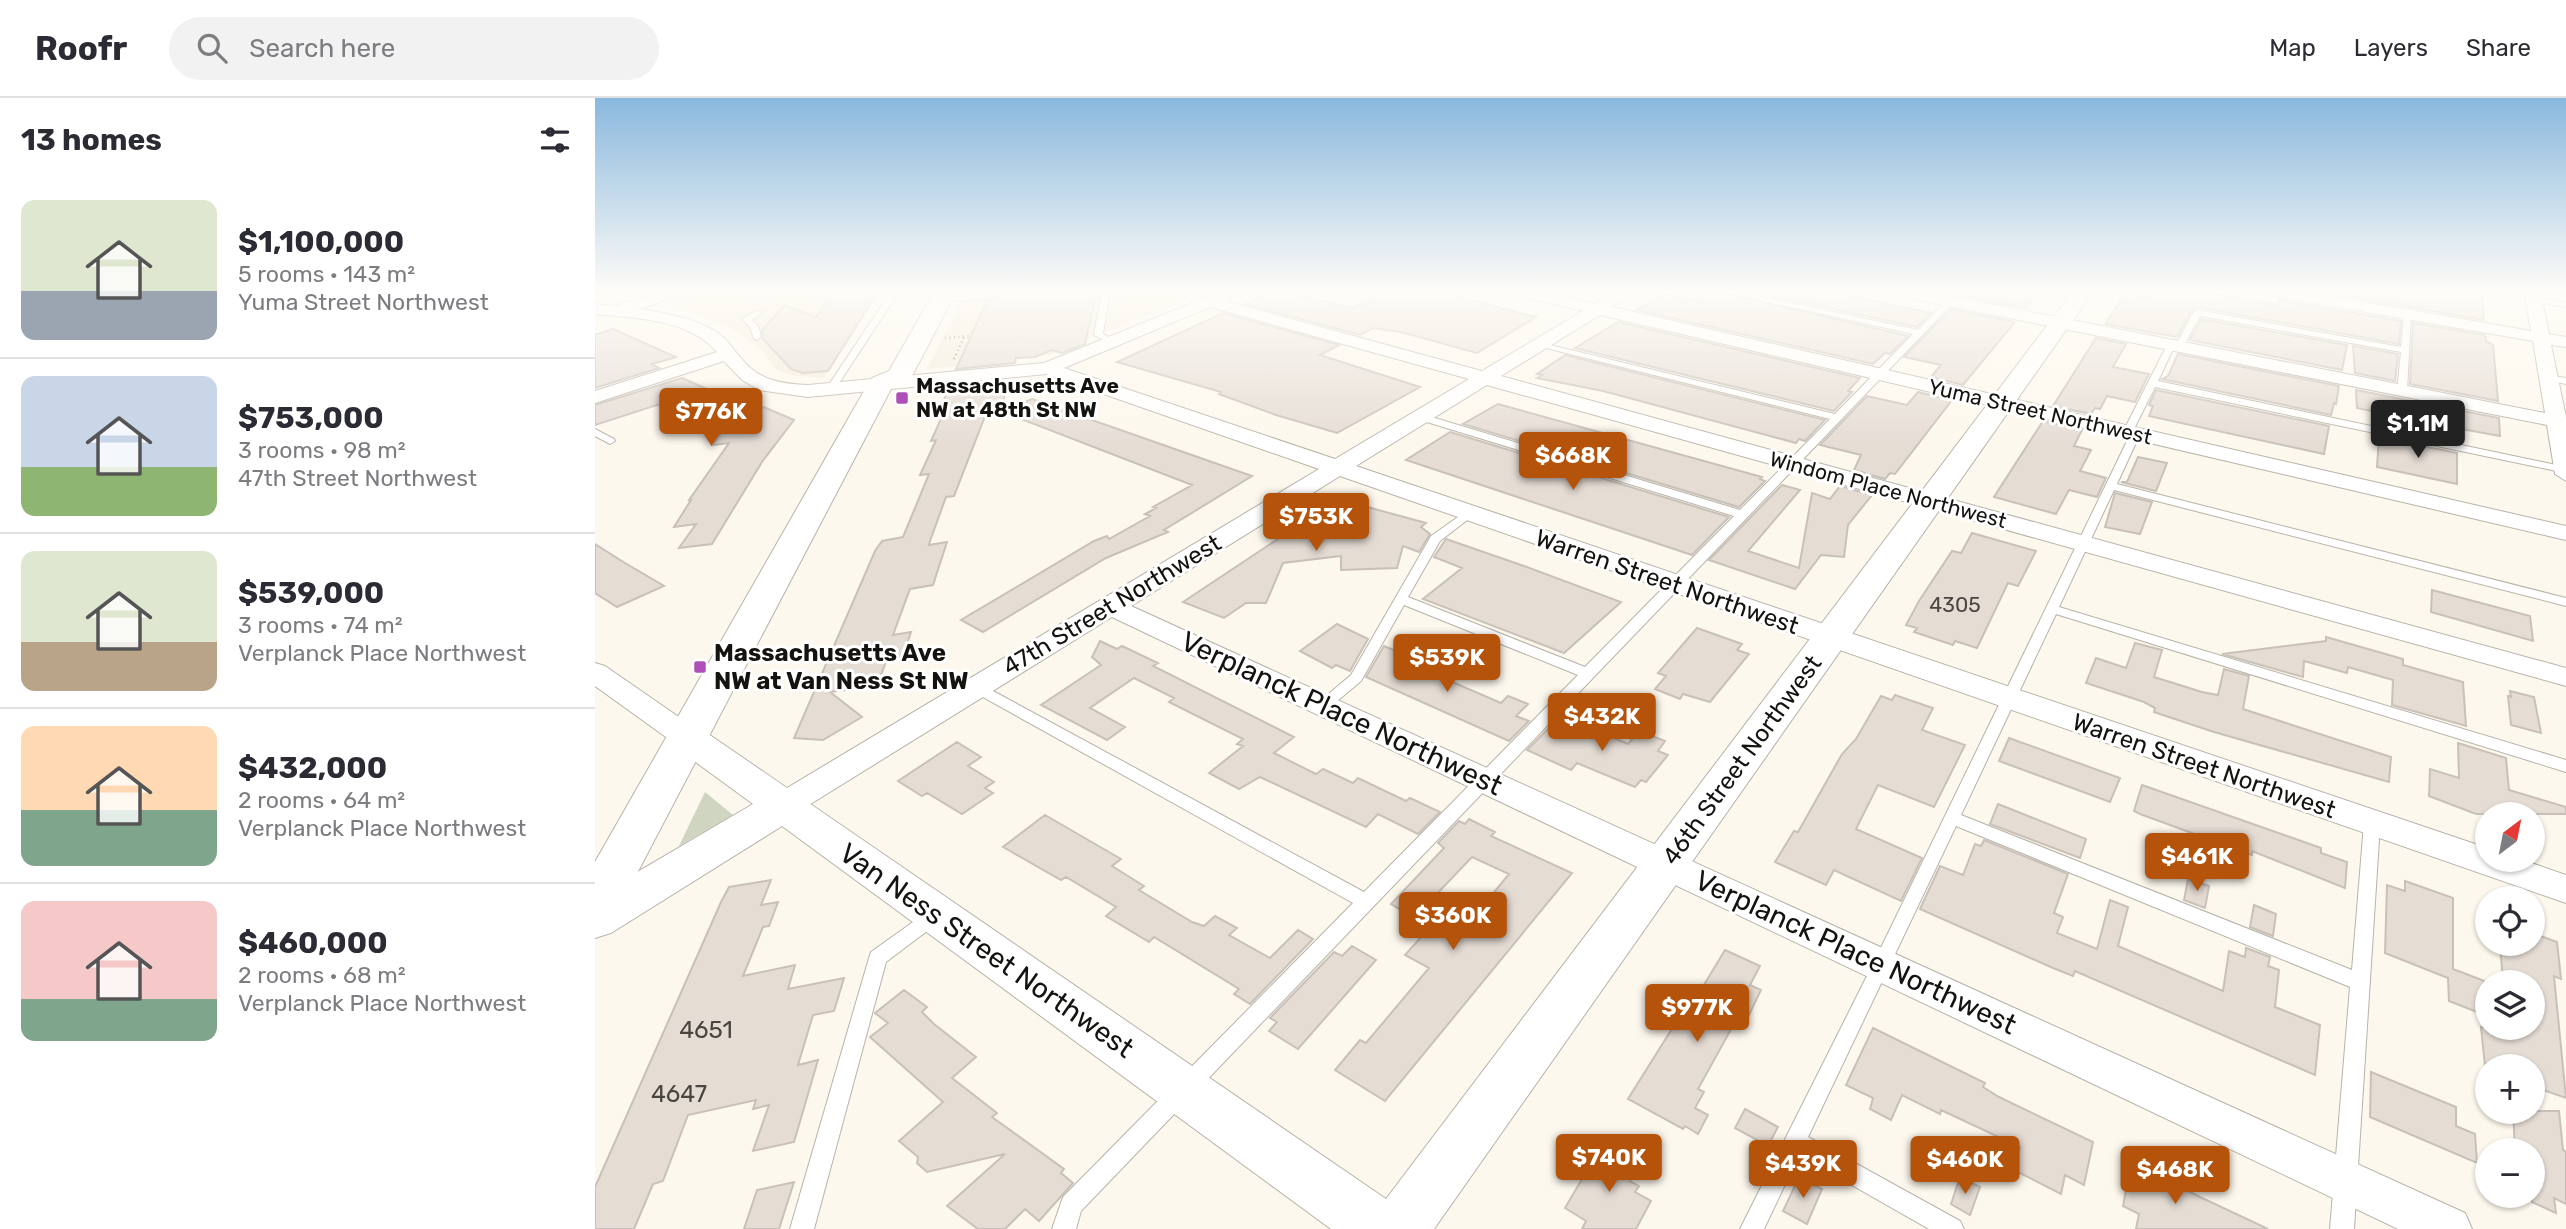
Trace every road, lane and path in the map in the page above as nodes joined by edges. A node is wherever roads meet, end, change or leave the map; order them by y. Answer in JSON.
{"nodes":[{"id":1,"x":719,"y":343,"type":"edge"},
{"id":2,"x":861,"y":343,"type":"edge"},
{"id":3,"x":916,"y":343,"type":"edge"},
{"id":4,"x":961,"y":343,"type":"edge"},
{"id":5,"x":1110,"y":343,"type":"edge"},
{"id":6,"x":1358,"y":343,"type":"edge"},
{"id":7,"x":1741,"y":343,"type":"edge"},
{"id":8,"x":1910,"y":343,"type":"edge"},
{"id":9,"x":2046,"y":343,"type":"edge"},
{"id":10,"x":2159,"y":343,"type":"edge"},
{"id":11,"x":2177,"y":343,"type":"edge"},
{"id":12,"x":2364,"y":343,"type":"edge"},
{"id":13,"x":2406,"y":343,"type":"edge"},
{"id":14,"x":2542,"y":343,"type":"edge"},
{"id":15,"x":1541,"y":344,"type":"joint"},
{"id":16,"x":2175,"y":346,"type":"junction"},
{"id":17,"x":2405,"y":350,"type":"junction"},
{"id":18,"x":956,"y":352,"type":"dead end"},
{"id":19,"x":728,"y":354,"type":"junction"},
{"id":20,"x":1047,"y":368,"type":"junction"},
{"id":21,"x":1879,"y":375,"type":"junction"},
{"id":22,"x":1486,"y":378,"type":"junction"},
{"id":23,"x":2557,"y":379,"type":"edge"},
{"id":24,"x":2152,"y":383,"type":"junction"},
{"id":25,"x":881,"y":384,"type":"junction"},
{"id":26,"x":831,"y":389,"type":"junction"},
{"id":27,"x":2402,"y":391,"type":"junction"},
{"id":28,"x":595,"y":397,"type":"edge"},
{"id":29,"x":2002,"y":403,"type":"junction"},
{"id":30,"x":1422,"y":417,"type":"junction"},
{"id":31,"x":1837,"y":418,"type":"junction"},
{"id":32,"x":2561,"y":422,"type":"edge"},
{"id":33,"x":595,"y":432,"type":"edge"},
{"id":34,"x":2131,"y":433,"type":"junction"},
{"id":35,"x":610,"y":441,"type":"dead end"},
{"id":36,"x":1792,"y":463,"type":"junction"},
{"id":37,"x":1336,"y":468,"type":"junction"},
{"id":38,"x":2566,"y":471,"type":"edge"},
{"id":39,"x":2110,"y":486,"type":"junction"},
{"id":40,"x":1930,"y":501,"type":"junction"},
{"id":41,"x":1469,"y":514,"type":"junction"},
{"id":42,"x":1743,"y":514,"type":"junction"},
{"id":43,"x":2566,"y":533,"type":"edge"},
{"id":44,"x":2083,"y":544,"type":"junction"},
{"id":45,"x":1675,"y":584,"type":"junction"},
{"id":46,"x":1401,"y":599,"type":"junction"},
{"id":47,"x":2566,"y":602,"type":"edge"},
{"id":48,"x":1111,"y":606,"type":"junction"},
{"id":49,"x":2052,"y":610,"type":"junction"},
{"id":50,"x":1830,"y":638,"type":"junction"},
{"id":51,"x":595,"y":672,"type":"edge"},
{"id":52,"x":1589,"y":674,"type":"junction"},
{"id":53,"x":2566,"y":677,"type":"edge"},
{"id":54,"x":977,"y":688,"type":"junction"},
{"id":55,"x":2009,"y":699,"type":"junction"},
{"id":56,"x":1324,"y":705,"type":"junction"},
{"id":57,"x":688,"y":738,"type":"junction"},
{"id":58,"x":2566,"y":766,"type":"edge"},
{"id":59,"x":1486,"y":780,"type":"junction"},
{"id":60,"x":784,"y":806,"type":"junction"},
{"id":61,"x":1952,"y":818,"type":"junction"},
{"id":62,"x":2372,"y":824,"type":"junction"},
{"id":63,"x":1667,"y":864,"type":"junction"},
{"id":64,"x":2566,"y":889,"type":"edge"},
{"id":65,"x":1367,"y":902,"type":"junction"},
{"id":66,"x":595,"y":907,"type":"edge"},
{"id":67,"x":937,"y":914,"type":"junction"},
{"id":68,"x":595,"y":920,"type":"edge"},
{"id":69,"x":1882,"y":964,"type":"junction"},
{"id":70,"x":2361,"y":982,"type":"junction"},
{"id":71,"x":1184,"y":1090,"type":"junction"},
{"id":72,"x":1795,"y":1140,"type":"junction"},
{"id":73,"x":2345,"y":1181,"type":"junction"},
{"id":74,"x":802,"y":1229,"type":"edge"},
{"id":75,"x":1064,"y":1229,"type":"edge"},
{"id":76,"x":1379,"y":1229,"type":"edge"},
{"id":77,"x":1398,"y":1229,"type":"edge"},
{"id":78,"x":1752,"y":1229,"type":"edge"},
{"id":79,"x":1952,"y":1229,"type":"edge"},
{"id":80,"x":2342,"y":1229,"type":"edge"},
{"id":81,"x":2449,"y":1229,"type":"edge"}],
"edges":[{"from":1,"to":19,"type":"street"},
{"from":2,"to":26,"type":"lane"},
{"from":3,"to":25,"type":"main road"},
{"from":4,"to":18,"type":"path"},
{"from":5,"to":20,"type":"street"},
{"from":6,"to":22,"type":"street","name":"Windom Place Northwest"},
{"from":7,"to":21,"type":"street","name":"Yuma Street Northwest"},
{"from":8,"to":21,"type":"lane"},
{"from":9,"to":29,"type":"street","name":"46th Street Northwest"},
{"from":10,"to":16,"type":"street"},
{"from":11,"to":16,"type":"lane"},
{"from":12,"to":17,"type":"lane"},
{"from":13,"to":17,"type":"lane"},
{"from":14,"to":23,"type":"street"},
{"from":15,"to":22,"type":"street","name":"47th Street Northwest"},
{"from":15,"to":31,"type":"lane"},
{"from":16,"to":24,"type":"lane"},
{"from":16,"to":27,"type":"street"},
{"from":17,"to":27,"type":"lane"},
{"from":19,"to":26,"type":"street"},
{"from":19,"to":28,"type":"street"},
{"from":20,"to":25,"type":"street"},
{"from":20,"to":37,"type":"street","name":"Warren Street Northwest"},
{"from":21,"to":29,"type":"street","name":"Yuma Street Northwest"},
{"from":21,"to":31,"type":"lane"},
{"from":22,"to":30,"type":"street","name":"47th Street Northwest"},
{"from":22,"to":36,"type":"street","name":"Windom Place Northwest"},
{"from":23,"to":32,"type":"street"},
{"from":24,"to":34,"type":"lane"},
{"from":24,"to":38,"type":"lane"},
{"from":25,"to":26,"type":"street"},
{"from":25,"to":57,"type":"main road"},
{"from":27,"to":32,"type":"street"},
{"from":29,"to":34,"type":"street","name":"Yuma Street Northwest"},
{"from":29,"to":40,"type":"street","name":"46th Street Northwest"},
{"from":30,"to":37,"type":"street","name":"47th Street Northwest"},
{"from":30,"to":42,"type":"lane"},
{"from":31,"to":36,"type":"lane"},
{"from":32,"to":38,"type":"street"},
{"from":33,"to":35,"type":"lane"},
{"from":34,"to":39,"type":"lane"},
{"from":34,"to":43,"type":"street","name":"Yuma Street Northwest"},
{"from":36,"to":40,"type":"street","name":"Windom Place Northwest"},
{"from":36,"to":42,"type":"lane"},
{"from":37,"to":41,"type":"street","name":"Warren Street Northwest"},
{"from":37,"to":48,"type":"street","name":"47th Street Northwest"},
{"from":39,"to":44,"type":"lane"},
{"from":39,"to":47,"type":"lane"},
{"from":40,"to":44,"type":"street","name":"Windom Place Northwest"},
{"from":40,"to":50,"type":"street","name":"46th Street Northwest"},
{"from":41,"to":45,"type":"street","name":"Warren Street Northwest"},
{"from":41,"to":46,"type":"lane"},
{"from":42,"to":45,"type":"lane"},
{"from":44,"to":49,"type":"lane"},
{"from":44,"to":53,"type":"street","name":"Windom Place Northwest"},
{"from":45,"to":50,"type":"street","name":"Warren Street Northwest"},
{"from":45,"to":52,"type":"lane"},
{"from":46,"to":52,"type":"lane"},
{"from":46,"to":56,"type":"lane"},
{"from":48,"to":54,"type":"street","name":"47th Street Northwest"},
{"from":48,"to":56,"type":"street","name":"Verplanck Place Northwest"},
{"from":49,"to":55,"type":"lane"},
{"from":49,"to":58,"type":"lane"},
{"from":50,"to":55,"type":"street","name":"Warren Street Northwest"},
{"from":50,"to":63,"type":"street","name":"46th Street Northwest"},
{"from":51,"to":57,"type":"street","name":"Van Ness Street Northwest"},
{"from":52,"to":59,"type":"lane"},
{"from":54,"to":60,"type":"street","name":"47th Street Northwest"},
{"from":54,"to":65,"type":"lane"},
{"from":55,"to":61,"type":"lane"},
{"from":55,"to":62,"type":"street","name":"Warren Street Northwest"},
{"from":56,"to":59,"type":"street","name":"Verplanck Place Northwest"},
{"from":57,"to":60,"type":"street","name":"Van Ness Street Northwest"},
{"from":57,"to":66,"type":"main road"},
{"from":59,"to":63,"type":"street","name":"Verplanck Place Northwest"},
{"from":59,"to":65,"type":"lane"},
{"from":60,"to":67,"type":"street","name":"Van Ness Street Northwest"},
{"from":60,"to":68,"type":"street","name":"47th Street Northwest"},
{"from":61,"to":69,"type":"lane"},
{"from":61,"to":70,"type":"lane"},
{"from":62,"to":64,"type":"street","name":"Warren Street Northwest"},
{"from":62,"to":70,"type":"lane"},
{"from":63,"to":69,"type":"street","name":"Verplanck Place Northwest"},
{"from":63,"to":77,"type":"street","name":"46th Street Northwest"},
{"from":65,"to":71,"type":"lane"},
{"from":67,"to":71,"type":"street","name":"Van Ness Street Northwest"},
{"from":67,"to":74,"type":"lane"},
{"from":69,"to":72,"type":"lane"},
{"from":69,"to":73,"type":"street","name":"Verplanck Place Northwest"},
{"from":70,"to":73,"type":"lane"},
{"from":71,"to":75,"type":"lane"},
{"from":71,"to":76,"type":"street","name":"Van Ness Street Northwest"},
{"from":72,"to":78,"type":"lane"},
{"from":72,"to":79,"type":"lane"},
{"from":73,"to":80,"type":"lane"},
{"from":73,"to":81,"type":"street","name":"Verplanck Place Northwest"}]}
